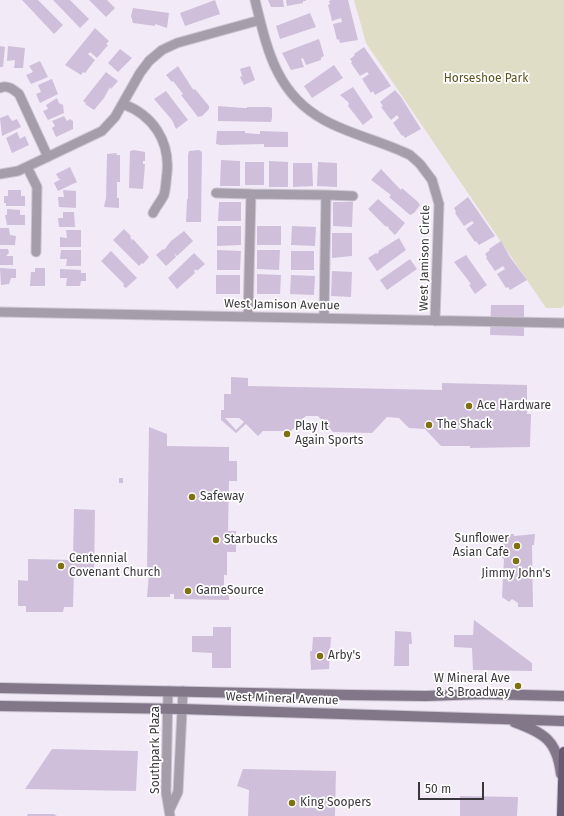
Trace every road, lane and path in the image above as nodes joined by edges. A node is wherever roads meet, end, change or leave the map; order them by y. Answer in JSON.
{"nodes":[{"id":1,"x":255,"y":0,"type":"edge"},
{"id":2,"x":260,"y":20,"type":"junction"},
{"id":3,"x":0,"y":88,"type":"edge"},
{"id":4,"x":123,"y":104,"type":"junction"},
{"id":5,"x":48,"y":157,"type":"junction"},
{"id":6,"x":27,"y":167,"type":"junction"},
{"id":7,"x":0,"y":174,"type":"edge"},
{"id":8,"x":216,"y":193,"type":"dead end"},
{"id":9,"x":251,"y":194,"type":"junction"},
{"id":10,"x":326,"y":195,"type":"junction"},
{"id":11,"x":353,"y":196,"type":"dead end"},
{"id":12,"x":153,"y":213,"type":"dead end"},
{"id":13,"x":36,"y":252,"type":"dead end"},
{"id":14,"x":0,"y":312,"type":"edge"},
{"id":15,"x":248,"y":316,"type":"junction"},
{"id":16,"x":324,"y":318,"type":"junction"},
{"id":17,"x":435,"y":321,"type":"junction"},
{"id":18,"x":564,"y":323,"type":"edge"},
{"id":19,"x":0,"y":688,"type":"edge"},
{"id":20,"x":168,"y":691,"type":"junction"},
{"id":21,"x":183,"y":691,"type":"junction"},
{"id":22,"x":564,"y":696,"type":"edge"},
{"id":23,"x":0,"y":706,"type":"edge"},
{"id":24,"x":168,"y":708,"type":"junction"},
{"id":25,"x":182,"y":709,"type":"junction"},
{"id":26,"x":505,"y":719,"type":"junction"},
{"id":27,"x":564,"y":721,"type":"edge"},
{"id":28,"x":564,"y":752,"type":"edge"},
{"id":29,"x":562,"y":790,"type":"junction"},
{"id":30,"x":170,"y":813,"type":"edge"},
{"id":31,"x":562,"y":816,"type":"edge"}],
"edges":[{"from":1,"to":2,"type":"street","name":"West Jamison Circle"},
{"from":2,"to":4,"type":"street"},
{"from":2,"to":17,"type":"street","name":"West Jamison Circle"},
{"from":3,"to":5,"type":"street"},
{"from":4,"to":5,"type":"street"},
{"from":4,"to":12,"type":"street"},
{"from":5,"to":6,"type":"street"},
{"from":6,"to":7,"type":"street"},
{"from":6,"to":13,"type":"street"},
{"from":8,"to":9,"type":"street"},
{"from":9,"to":10,"type":"street"},
{"from":9,"to":15,"type":"street"},
{"from":10,"to":11,"type":"street"},
{"from":10,"to":16,"type":"street"},
{"from":14,"to":15,"type":"street","name":"West Jamison Avenue"},
{"from":15,"to":16,"type":"street","name":"West Jamison Avenue"},
{"from":16,"to":17,"type":"street","name":"West Jamison Avenue"},
{"from":17,"to":18,"type":"street","name":"West Jamison Avenue"},
{"from":19,"to":20,"type":"main road","name":"West Mineral Avenue"},
{"from":20,"to":21,"type":"main road","name":"West Mineral Avenue"},
{"from":20,"to":24,"type":"street","name":"Southpark Plaza"},
{"from":21,"to":22,"type":"main road","name":"West Mineral Avenue"},
{"from":21,"to":25,"type":"street","name":"Southpark Plaza"},
{"from":23,"to":24,"type":"main road","name":"West Mineral Avenue"},
{"from":24,"to":25,"type":"main road","name":"West Mineral Avenue"},
{"from":24,"to":30,"type":"street","name":"Southpark Plaza"},
{"from":25,"to":26,"type":"main road","name":"West Mineral Avenue"},
{"from":25,"to":30,"type":"street","name":"Southpark Plaza"},
{"from":26,"to":27,"type":"main road","name":"West Mineral Avenue"},
{"from":26,"to":29,"type":"main road"},
{"from":28,"to":29,"type":"main road"},
{"from":29,"to":31,"type":"main road"}]}
